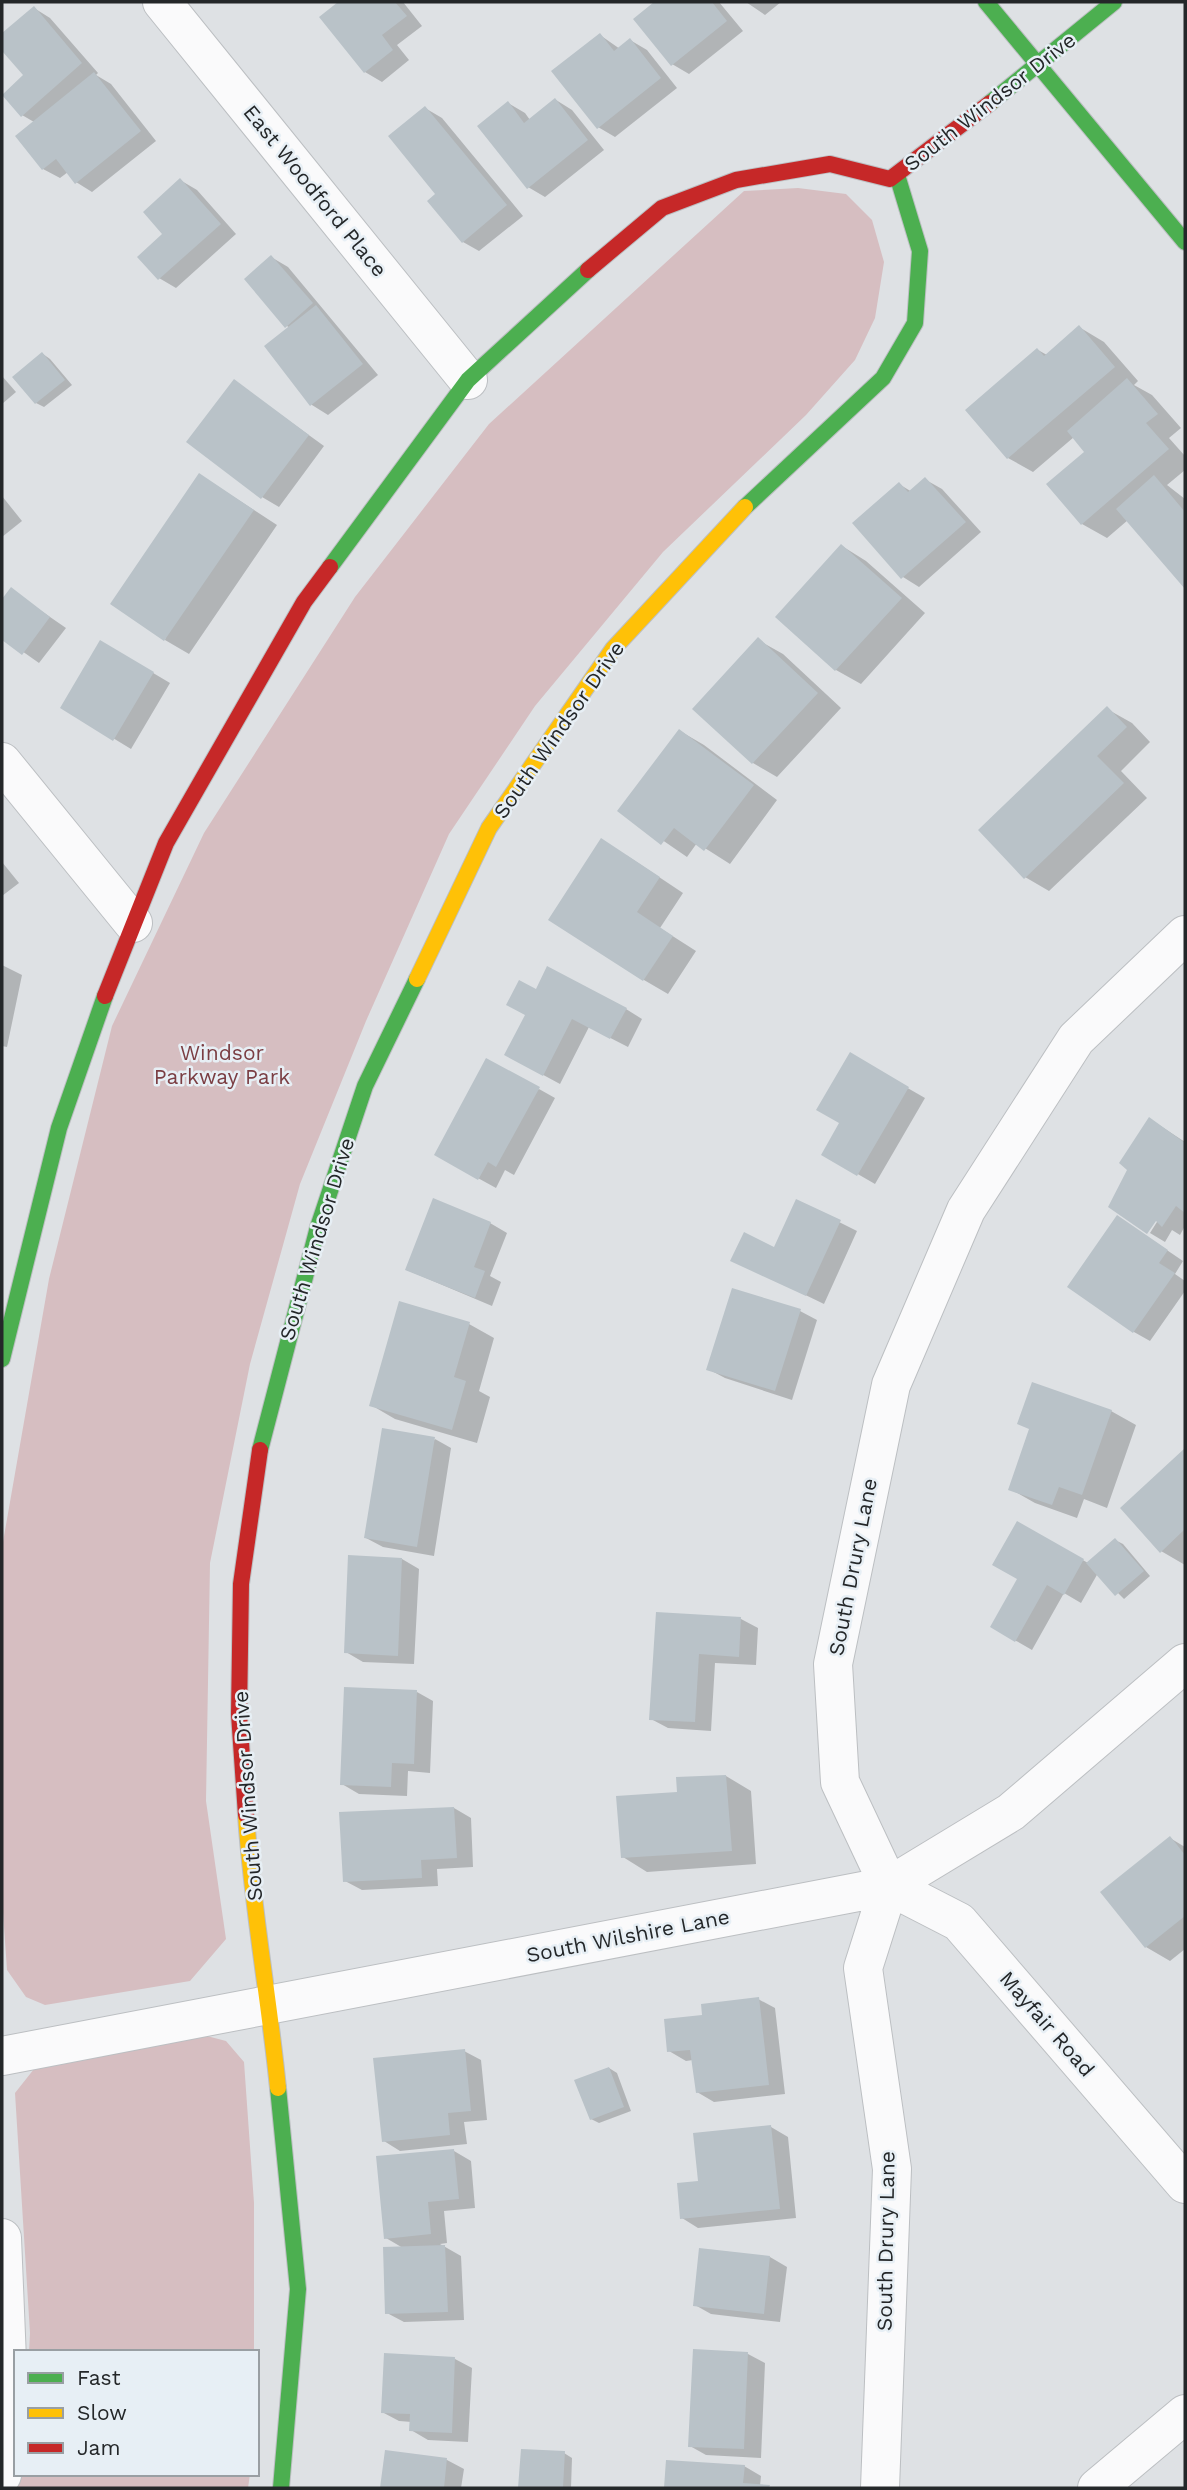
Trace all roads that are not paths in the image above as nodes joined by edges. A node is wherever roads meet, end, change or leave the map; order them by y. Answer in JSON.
{"nodes":[{"id":1,"x":162,"y":2,"type":"edge"},
{"id":2,"x":986,"y":2,"type":"edge"},
{"id":3,"x":1114,"y":2,"type":"edge"},
{"id":4,"x":1038,"y":64,"type":"junction"},
{"id":5,"x":897,"y":175,"type":"junction"},
{"id":6,"x":1185,"y":242,"type":"edge"},
{"id":7,"x":468,"y":380,"type":"junction"},
{"id":8,"x":2,"y":762,"type":"edge"},
{"id":9,"x":134,"y":923,"type":"junction"},
{"id":10,"x":1185,"y":935,"type":"edge"},
{"id":11,"x":2,"y":1359,"type":"edge"},
{"id":12,"x":1185,"y":1663,"type":"edge"},
{"id":13,"x":889,"y":1886,"type":"junction"},
{"id":14,"x":270,"y":2004,"type":"junction"},
{"id":15,"x":2,"y":2056,"type":"edge"},
{"id":16,"x":1185,"y":2185,"type":"edge"},
{"id":17,"x":2,"y":2238,"type":"edge"},
{"id":18,"x":1185,"y":2414,"type":"edge"},
{"id":19,"x":2,"y":2475,"type":"edge"},
{"id":20,"x":281,"y":2488,"type":"edge"},
{"id":21,"x":880,"y":2488,"type":"edge"},
{"id":22,"x":1097,"y":2488,"type":"edge"}],
"edges":[{"from":1,"to":7,"type":"street","name":"East Woodford Place"},
{"from":2,"to":4,"type":"street"},
{"from":3,"to":4,"type":"street","name":"South Windsor Drive"},
{"from":4,"to":5,"type":"street","name":"South Windsor Drive"},
{"from":4,"to":6,"type":"street"},
{"from":5,"to":7,"type":"street","name":"South Windsor Drive"},
{"from":5,"to":14,"type":"street","name":"South Windsor Drive"},
{"from":7,"to":9,"type":"street","name":"South Windsor Drive"},
{"from":8,"to":9,"type":"street"},
{"from":9,"to":11,"type":"street","name":"South Windsor Drive"},
{"from":10,"to":13,"type":"street","name":"South Drury Lane"},
{"from":12,"to":13,"type":"street","name":"South Wilshire Lane"},
{"from":13,"to":14,"type":"street","name":"South Wilshire Lane"},
{"from":13,"to":16,"type":"street","name":"Mayfair Road"},
{"from":13,"to":21,"type":"street","name":"South Drury Lane"},
{"from":14,"to":15,"type":"street","name":"South Wilshire Lane"},
{"from":14,"to":20,"type":"street","name":"South Windsor Drive"},
{"from":17,"to":19,"type":"street"},
{"from":18,"to":22,"type":"street"}]}
